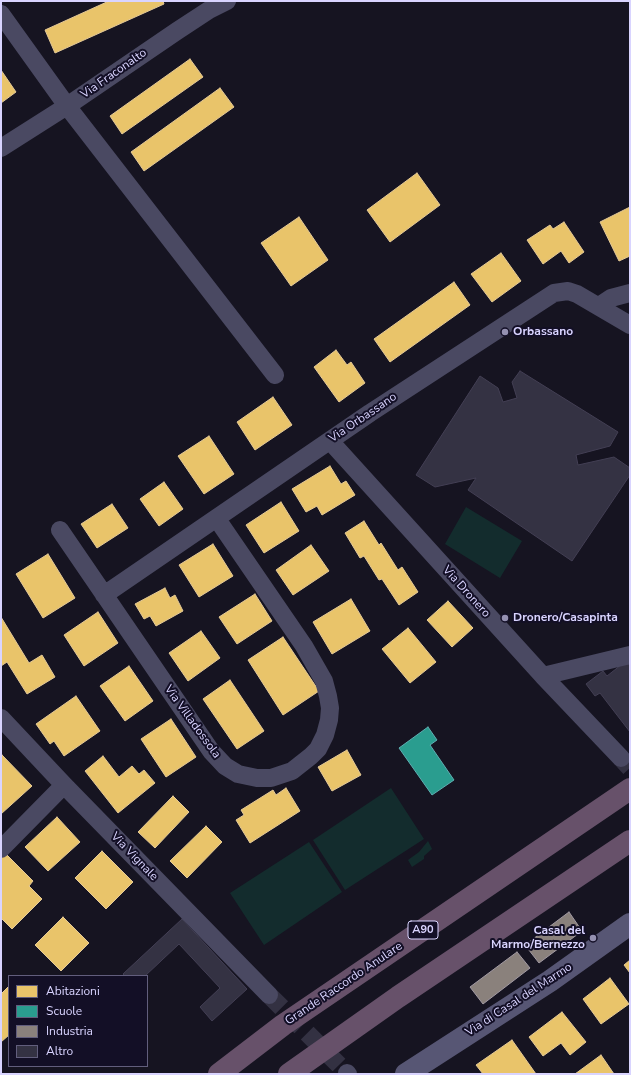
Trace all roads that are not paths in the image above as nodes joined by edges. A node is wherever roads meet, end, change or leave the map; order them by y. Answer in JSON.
{"nodes":[{"id":1,"x":227,"y":1,"type":"edge"},
{"id":2,"x":1,"y":14,"type":"edge"},
{"id":3,"x":67,"y":106,"type":"junction"},
{"id":4,"x":1,"y":148,"type":"edge"},
{"id":5,"x":630,"y":293,"type":"edge"},
{"id":6,"x":599,"y":306,"type":"junction"},
{"id":7,"x":630,"y":325,"type":"edge"},
{"id":8,"x":275,"y":376,"type":"dead end"},
{"id":9,"x":330,"y":441,"type":"junction"},
{"id":10,"x":217,"y":519,"type":"junction"},
{"id":11,"x":60,"y":530,"type":"dead end"},
{"id":12,"x":104,"y":595,"type":"junction"},
{"id":13,"x":630,"y":655,"type":"edge"},
{"id":14,"x":543,"y":676,"type":"junction"},
{"id":15,"x":1,"y":718,"type":"edge"},
{"id":16,"x":621,"y":758,"type":"tunnel mouth"},
{"id":17,"x":64,"y":785,"type":"junction"},
{"id":18,"x":630,"y":789,"type":"edge"},
{"id":19,"x":630,"y":841,"type":"edge"},
{"id":20,"x":1,"y":849,"type":"edge"},
{"id":21,"x":630,"y":924,"type":"edge"},
{"id":22,"x":269,"y":995,"type":"tunnel mouth"},
{"id":23,"x":219,"y":1074,"type":"edge"},
{"id":24,"x":289,"y":1074,"type":"edge"},
{"id":25,"x":406,"y":1074,"type":"edge"}],
"edges":[{"from":1,"to":3,"type":"street","name":"Via Fraconalto"},
{"from":2,"to":3,"type":"street"},
{"from":3,"to":4,"type":"street","name":"Via Fraconalto"},
{"from":3,"to":8,"type":"street"},
{"from":5,"to":6,"type":"street"},
{"from":6,"to":7,"type":"street","name":"Via Orbassano"},
{"from":6,"to":9,"type":"street","name":"Via Orbassano"},
{"from":9,"to":10,"type":"street","name":"Via Orbassano"},
{"from":9,"to":14,"type":"street","name":"Via Dronero"},
{"from":10,"to":12,"type":"street","name":"Via Orbassano"},
{"from":10,"to":12,"type":"street","name":"Via Villadossola"},
{"from":11,"to":12,"type":"street","name":"Via Villadossola"},
{"from":13,"to":14,"type":"street"},
{"from":14,"to":16,"type":"street","name":"Via Dronero"},
{"from":15,"to":17,"type":"street","name":"Via Vignale"},
{"from":17,"to":20,"type":"street"},
{"from":17,"to":22,"type":"street","name":"Via Vignale"},
{"from":18,"to":23,"type":"highway","name":"Grande Raccordo Anulare","number":"A90"},
{"from":19,"to":24,"type":"highway"},
{"from":21,"to":25,"type":"main road","name":"Via di Casal del Marmo"}]}
